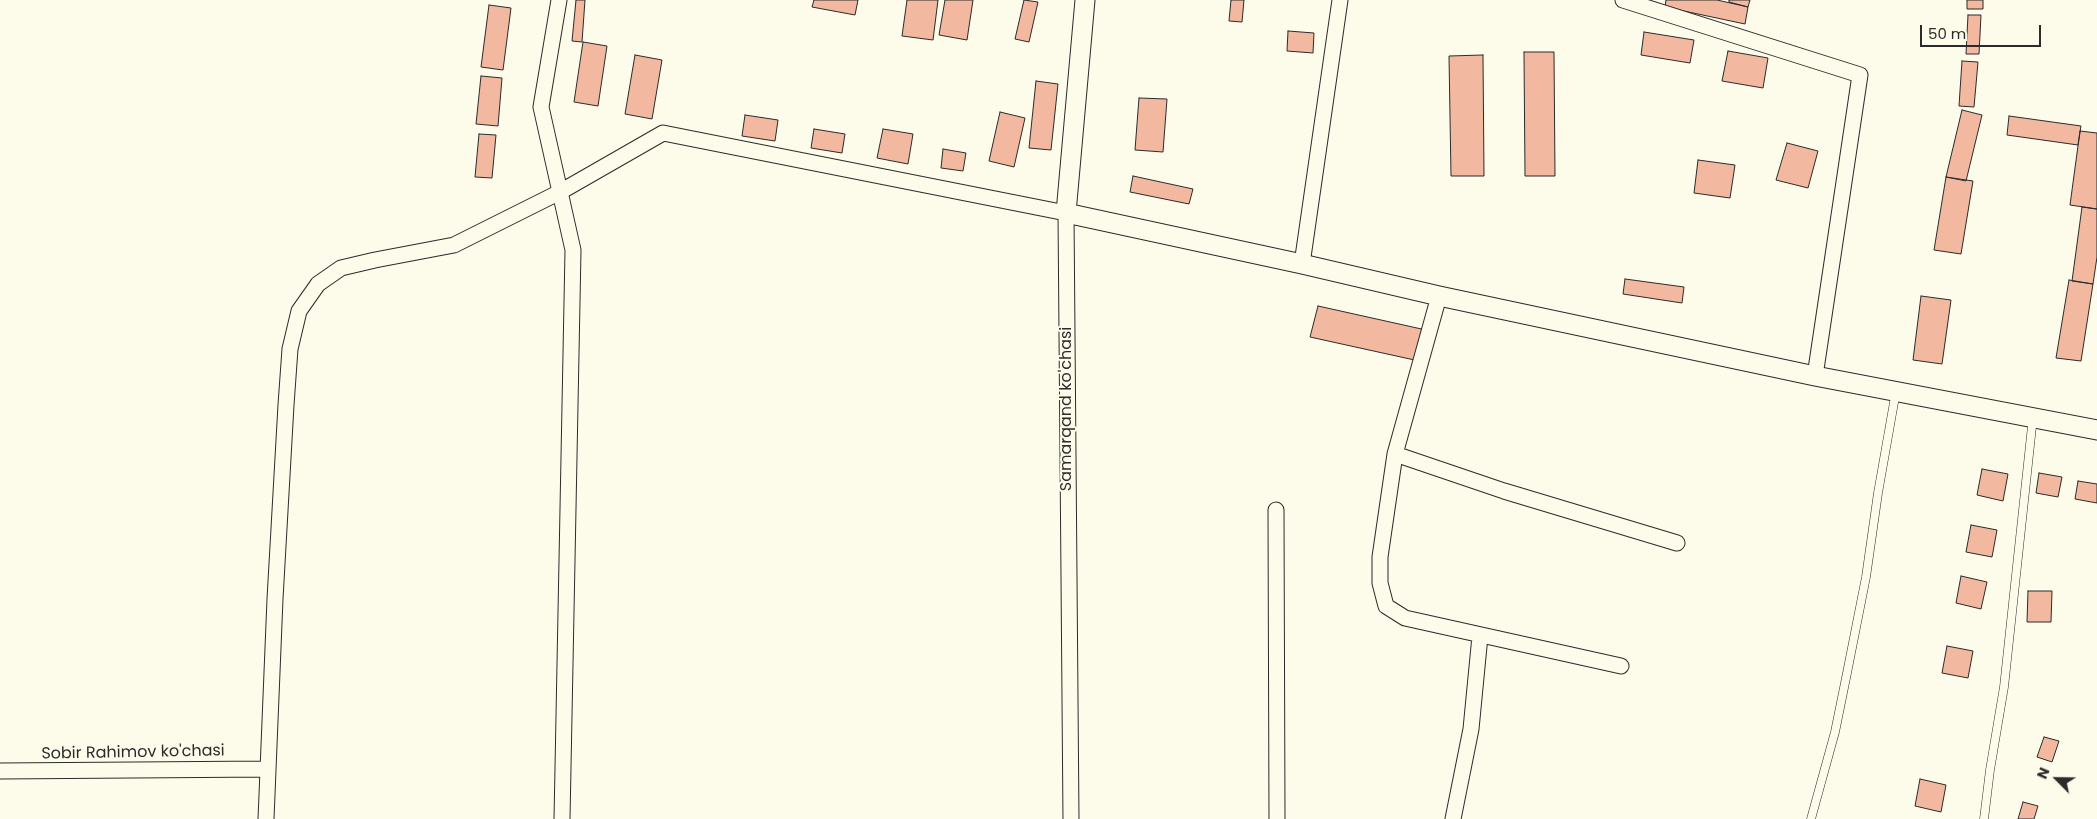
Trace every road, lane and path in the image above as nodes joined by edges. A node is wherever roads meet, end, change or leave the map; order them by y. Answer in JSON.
{"nodes":[{"id":1,"x":559,"y":0,"type":"edge"},
{"id":2,"x":1085,"y":0,"type":"edge"},
{"id":3,"x":1340,"y":0,"type":"edge"},
{"id":4,"x":1623,"y":0,"type":"edge"},
{"id":5,"x":560,"y":192,"type":"junction"},
{"id":6,"x":1066,"y":213,"type":"junction"},
{"id":7,"x":1302,"y":264,"type":"junction"},
{"id":8,"x":1439,"y":296,"type":"junction"},
{"id":9,"x":1815,"y":376,"type":"junction"},
{"id":10,"x":1896,"y":391,"type":"junction"},
{"id":11,"x":2033,"y":418,"type":"junction"},
{"id":12,"x":2097,"y":430,"type":"edge"},
{"id":13,"x":1396,"y":454,"type":"junction"},
{"id":14,"x":1276,"y":510,"type":"dead end"},
{"id":15,"x":1678,"y":543,"type":"dead end"},
{"id":16,"x":1480,"y":636,"type":"junction"},
{"id":17,"x":1621,"y":666,"type":"dead end"},
{"id":18,"x":267,"y":769,"type":"junction"},
{"id":19,"x":0,"y":771,"type":"edge"},
{"id":20,"x":266,"y":819,"type":"edge"},
{"id":21,"x":562,"y":819,"type":"edge"},
{"id":22,"x":1070,"y":819,"type":"edge"},
{"id":23,"x":1277,"y":819,"type":"edge"},
{"id":24,"x":1453,"y":819,"type":"edge"},
{"id":25,"x":1811,"y":819,"type":"edge"},
{"id":26,"x":1984,"y":819,"type":"edge"}],
"edges":[{"from":1,"to":5,"type":"street"},
{"from":2,"to":6,"type":"street","name":"Samarqand ko'chasi"},
{"from":3,"to":7,"type":"street"},
{"from":4,"to":9,"type":"street"},
{"from":5,"to":6,"type":"street"},
{"from":5,"to":18,"type":"street"},
{"from":5,"to":21,"type":"street"},
{"from":6,"to":7,"type":"street"},
{"from":6,"to":22,"type":"street","name":"Samarqand ko'chasi"},
{"from":7,"to":8,"type":"street"},
{"from":8,"to":9,"type":"street"},
{"from":8,"to":13,"type":"street"},
{"from":9,"to":10,"type":"street"},
{"from":10,"to":11,"type":"street"},
{"from":10,"to":25,"type":"lane"},
{"from":11,"to":12,"type":"street"},
{"from":11,"to":26,"type":"lane"},
{"from":13,"to":15,"type":"street"},
{"from":13,"to":16,"type":"street"},
{"from":14,"to":23,"type":"street"},
{"from":16,"to":17,"type":"street"},
{"from":16,"to":24,"type":"street"},
{"from":18,"to":19,"type":"street","name":"Sobir Rahimov ko'chasi"},
{"from":18,"to":20,"type":"street"}]}
